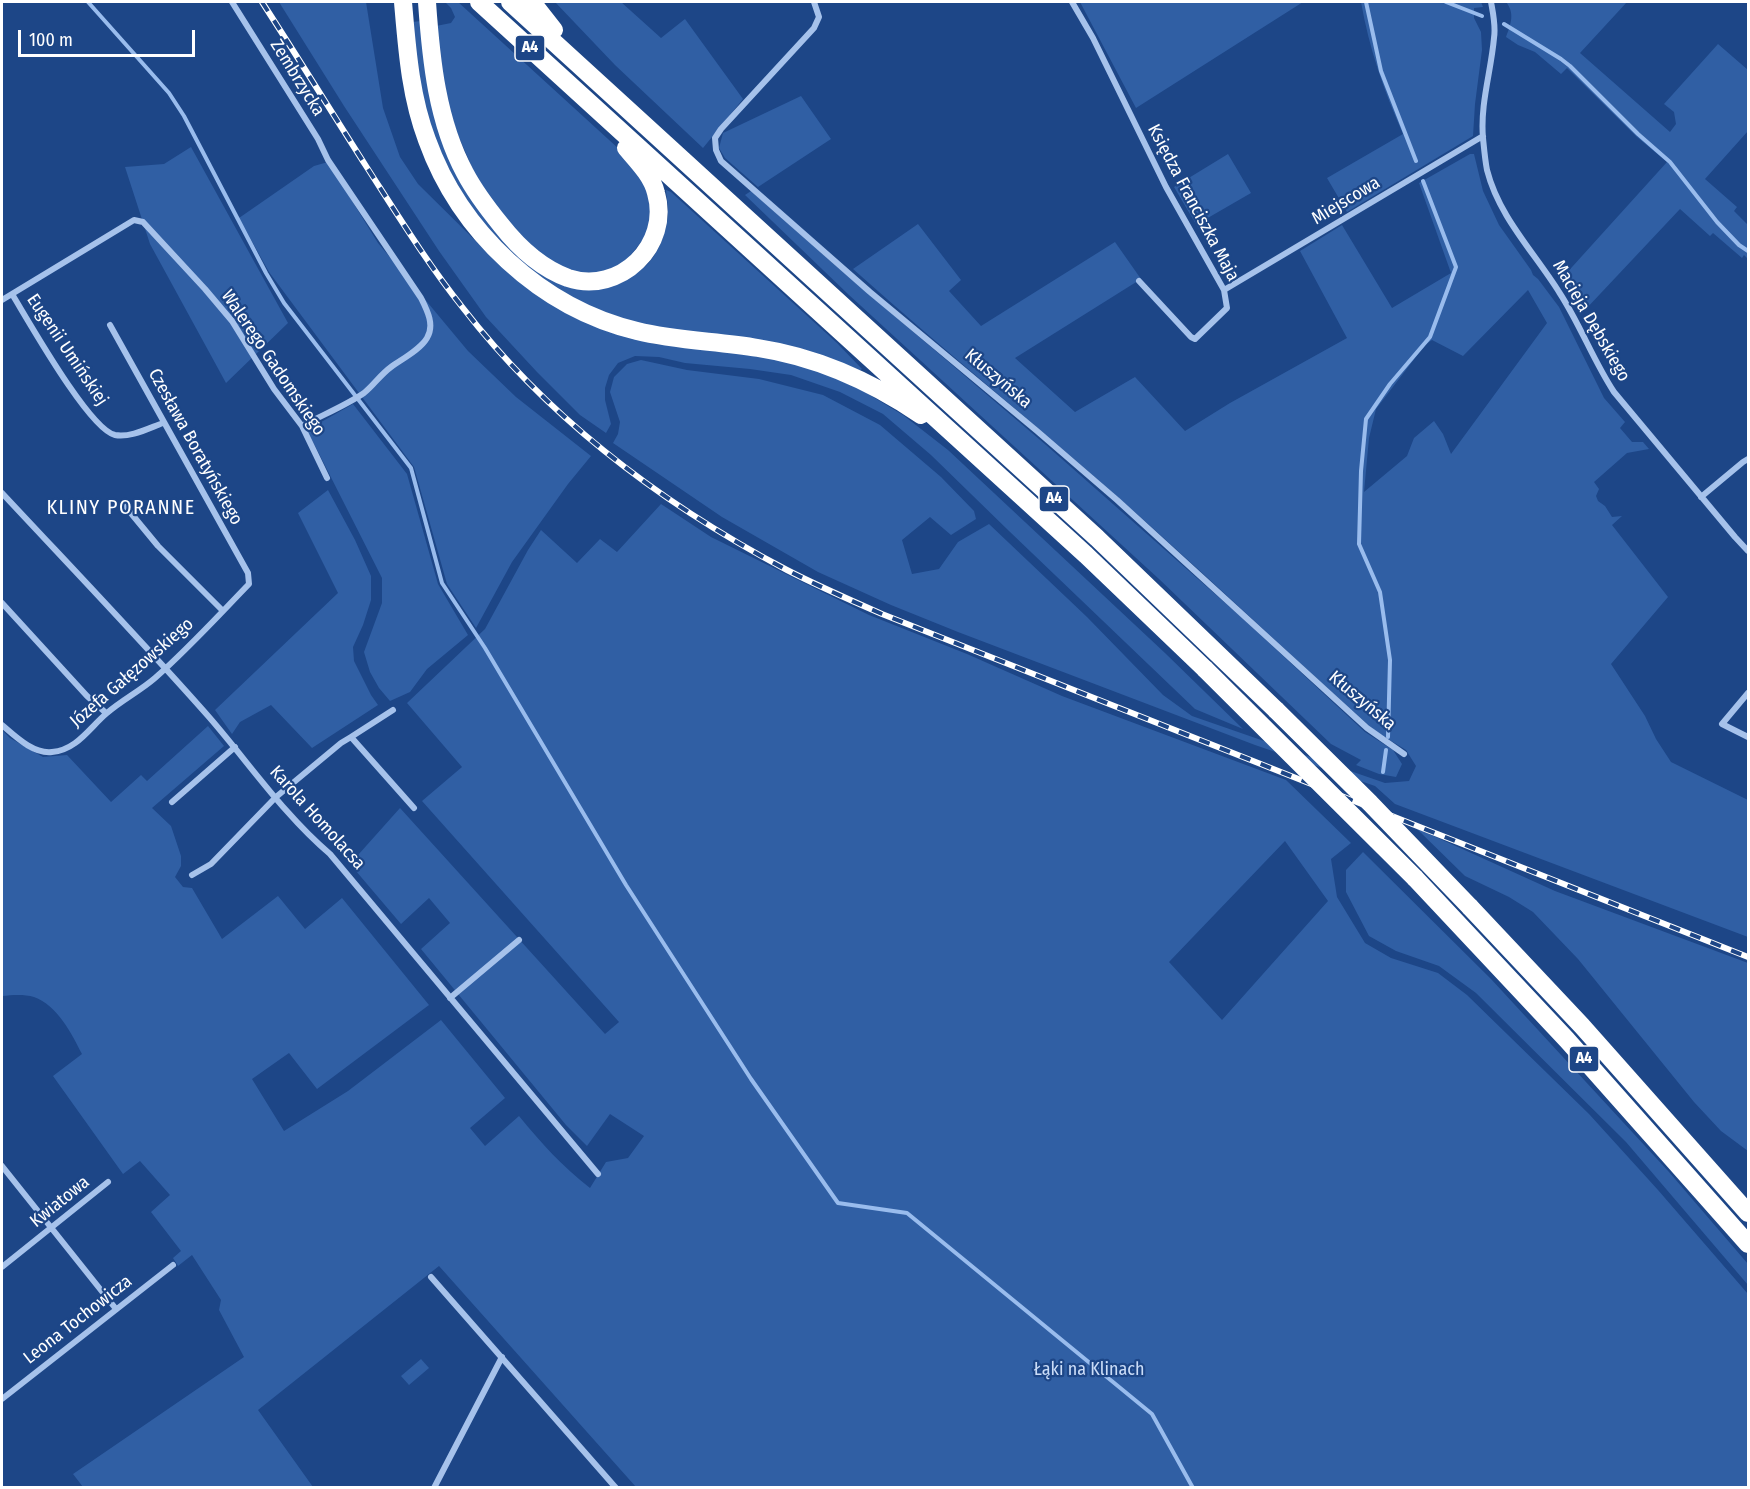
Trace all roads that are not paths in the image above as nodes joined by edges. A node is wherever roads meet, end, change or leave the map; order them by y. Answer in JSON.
{"nodes":[{"id":1,"x":232,"y":2,"type":"edge"},
{"id":2,"x":403,"y":2,"type":"edge"},
{"id":3,"x":479,"y":2,"type":"edge"},
{"id":4,"x":510,"y":2,"type":"edge"},
{"id":5,"x":532,"y":2,"type":"edge"},
{"id":6,"x":814,"y":2,"type":"edge"},
{"id":7,"x":1071,"y":2,"type":"edge"},
{"id":8,"x":1491,"y":2,"type":"edge"},
{"id":9,"x":427,"y":8,"type":"edge"},
{"id":10,"x":584,"y":70,"type":"junction"},
{"id":11,"x":581,"y":94,"type":"junction"},
{"id":12,"x":1483,"y":136,"type":"junction"},
{"id":13,"x":1139,"y":280,"type":"dead end"},
{"id":14,"x":1224,"y":290,"type":"junction"},
{"id":15,"x":12,"y":294,"type":"junction"},
{"id":16,"x":2,"y":300,"type":"edge"},
{"id":17,"x":110,"y":325,"type":"dead end"},
{"id":18,"x":164,"y":423,"type":"junction"},
{"id":19,"x":302,"y":426,"type":"junction"},
{"id":20,"x":965,"y":445,"type":"junction"},
{"id":21,"x":1749,"y":459,"type":"edge"},
{"id":22,"x":327,"y":478,"type":"dead end"},
{"id":23,"x":2,"y":493,"type":"edge"},
{"id":24,"x":1701,"y":497,"type":"junction"},
{"id":25,"x":125,"y":506,"type":"dead end"},
{"id":26,"x":1749,"y":551,"type":"edge"},
{"id":27,"x":249,"y":584,"type":"joint"},
{"id":28,"x":2,"y":603,"type":"edge"},
{"id":29,"x":223,"y":611,"type":"junction"},
{"id":30,"x":165,"y":668,"type":"junction"},
{"id":31,"x":1749,"y":693,"type":"edge"},
{"id":32,"x":393,"y":710,"type":"dead end"},
{"id":33,"x":106,"y":713,"type":"junction"},
{"id":34,"x":2,"y":725,"type":"edge"},
{"id":35,"x":351,"y":736,"type":"junction"},
{"id":36,"x":1749,"y":737,"type":"edge"},
{"id":37,"x":236,"y":747,"type":"junction"},
{"id":38,"x":1404,"y":754,"type":"dead end"},
{"id":39,"x":276,"y":797,"type":"junction"},
{"id":40,"x":172,"y":802,"type":"dead end"},
{"id":41,"x":414,"y":808,"type":"dead end"},
{"id":42,"x":192,"y":875,"type":"dead end"},
{"id":43,"x":519,"y":940,"type":"dead end"},
{"id":44,"x":450,"y":998,"type":"junction"},
{"id":45,"x":2,"y":1166,"type":"edge"},
{"id":46,"x":598,"y":1174,"type":"dead end"},
{"id":47,"x":108,"y":1182,"type":"dead end"},
{"id":48,"x":1749,"y":1213,"type":"edge"},
{"id":49,"x":51,"y":1228,"type":"junction"},
{"id":50,"x":1749,"y":1244,"type":"edge"},
{"id":51,"x":173,"y":1265,"type":"dead end"},
{"id":52,"x":2,"y":1267,"type":"edge"},
{"id":53,"x":431,"y":1277,"type":"dead end"},
{"id":54,"x":116,"y":1309,"type":"junction"},
{"id":55,"x":502,"y":1357,"type":"junction"},
{"id":56,"x":2,"y":1399,"type":"edge"},
{"id":57,"x":434,"y":1488,"type":"edge"},
{"id":58,"x":616,"y":1488,"type":"edge"}],
"edges":[{"from":1,"to":19,"type":"street","name":"Zembrzycka"},
{"from":2,"to":20,"type":"highway"},
{"from":3,"to":11,"type":"highway","number":"A4"},
{"from":4,"to":10,"type":"highway","number":"A4"},
{"from":5,"to":10,"type":"highway"},
{"from":6,"to":38,"type":"street","name":"Kłuszyńska"},
{"from":7,"to":14,"type":"street","name":"Księdza Franciszka Maja"},
{"from":8,"to":12,"type":"street","name":"Macieja Dębskiego"},
{"from":9,"to":11,"type":"highway"},
{"from":10,"to":48,"type":"highway","number":"A4","bridge":true},
{"from":11,"to":20,"type":"highway","number":"A4"},
{"from":12,"to":14,"type":"street","name":"Miejscowa"},
{"from":12,"to":24,"type":"street","name":"Macieja Dębskiego"},
{"from":13,"to":14,"type":"street","name":"Księdza Franciszka Maja"},
{"from":15,"to":16,"type":"street","name":"Walerego Gadomskiego"},
{"from":15,"to":18,"type":"street","name":"Eugenii Umińskiej"},
{"from":15,"to":19,"type":"street","name":"Walerego Gadomskiego"},
{"from":17,"to":18,"type":"street","name":"Czesława Boratyńskiego"},
{"from":18,"to":27,"type":"street","name":"Czesława Boratyńskiego"},
{"from":19,"to":22,"type":"street","name":"Walerego Gadomskiego"},
{"from":20,"to":50,"type":"highway","number":"A4","bridge":true},
{"from":21,"to":24,"type":"street"},
{"from":23,"to":30,"type":"street","name":"Karola Homolacsa"},
{"from":24,"to":26,"type":"street","name":"Macieja Dębskiego"},
{"from":25,"to":29,"type":"street"},
{"from":27,"to":29,"type":"street","name":"Józefa Gałęzowskiego"},
{"from":28,"to":33,"type":"street"},
{"from":29,"to":30,"type":"street","name":"Józefa Gałęzowskiego"},
{"from":30,"to":33,"type":"street","name":"Józefa Gałęzowskiego"},
{"from":30,"to":37,"type":"street","name":"Karola Homolacsa"},
{"from":31,"to":36,"type":"street"},
{"from":32,"to":35,"type":"street"},
{"from":33,"to":34,"type":"street","name":"Józefa Gałęzowskiego"},
{"from":35,"to":39,"type":"street"},
{"from":35,"to":41,"type":"street"},
{"from":37,"to":39,"type":"street","name":"Karola Homolacsa"},
{"from":37,"to":40,"type":"street"},
{"from":39,"to":42,"type":"street"},
{"from":39,"to":44,"type":"street","name":"Karola Homolacsa"},
{"from":43,"to":44,"type":"street"},
{"from":44,"to":46,"type":"street","name":"Karola Homolacsa"},
{"from":45,"to":49,"type":"street"},
{"from":47,"to":49,"type":"street","name":"Kwiatowa"},
{"from":49,"to":52,"type":"street","name":"Kwiatowa"},
{"from":49,"to":54,"type":"street"},
{"from":51,"to":54,"type":"street","name":"Leona Tochowicza"},
{"from":53,"to":55,"type":"street"},
{"from":54,"to":56,"type":"street","name":"Leona Tochowicza"},
{"from":55,"to":57,"type":"street"},
{"from":55,"to":58,"type":"street"}]}
